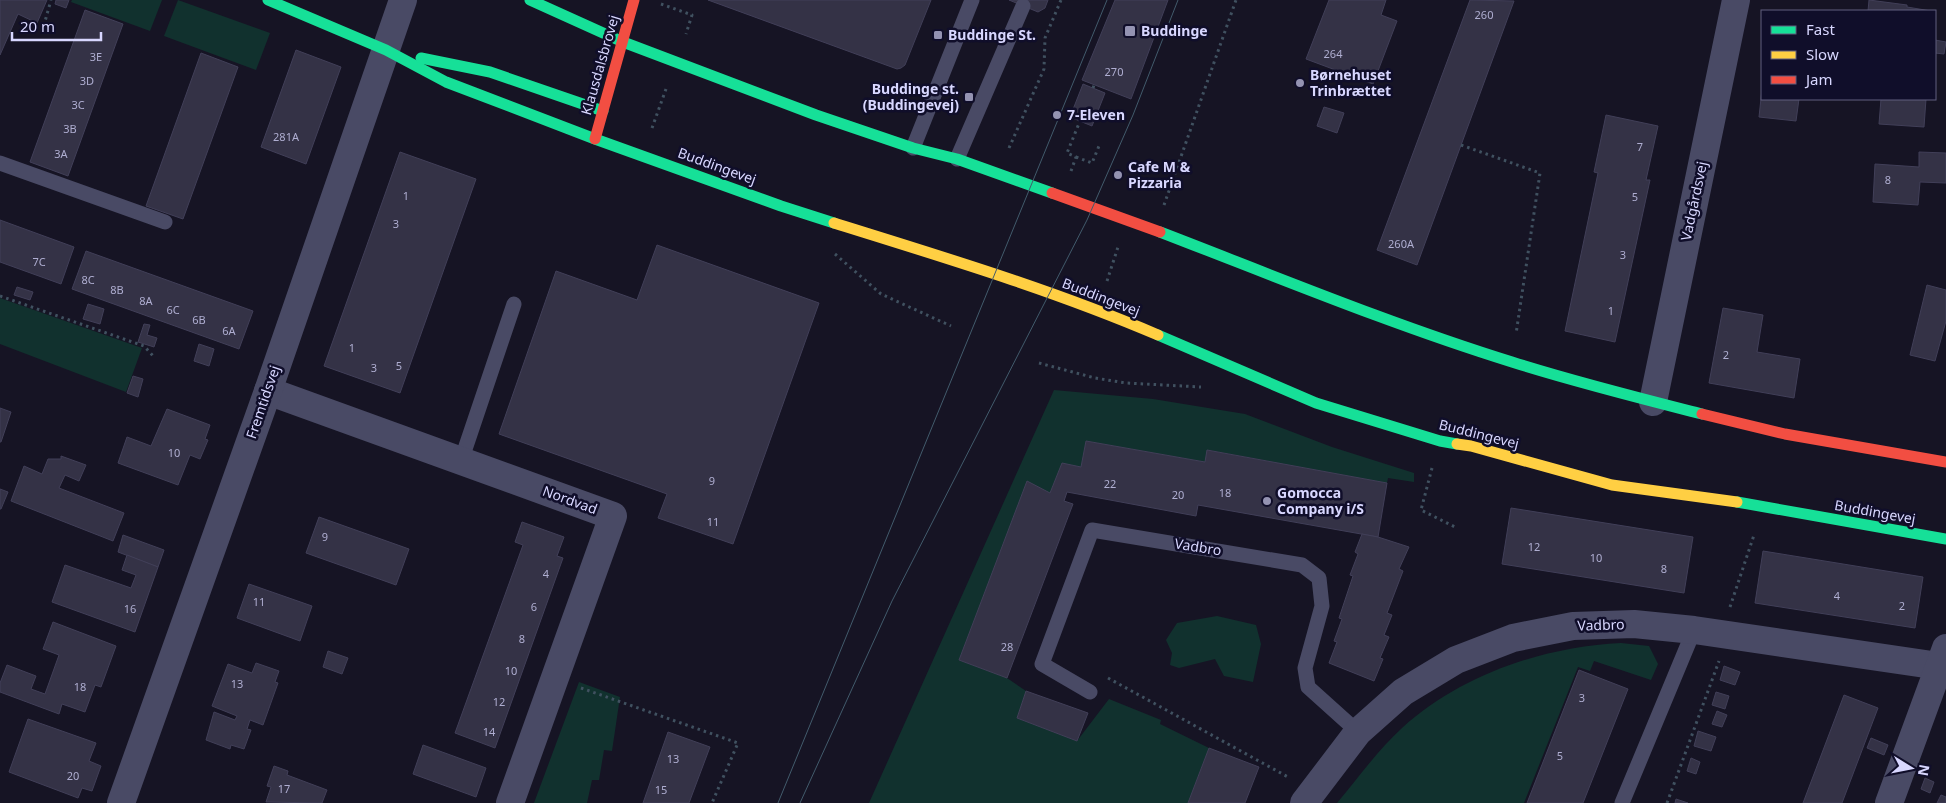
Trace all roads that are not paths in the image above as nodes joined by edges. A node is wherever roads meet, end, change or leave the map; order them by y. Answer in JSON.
{"nodes":[{"id":1,"x":268,"y":0,"type":"edge"},
{"id":2,"x":403,"y":0,"type":"edge"},
{"id":3,"x":530,"y":0,"type":"edge"},
{"id":4,"x":634,"y":0,"type":"edge"},
{"id":5,"x":972,"y":0,"type":"edge"},
{"id":6,"x":1736,"y":0,"type":"edge"},
{"id":7,"x":1023,"y":6,"type":"dead end"},
{"id":8,"x":623,"y":42,"type":"junction"},
{"id":9,"x":386,"y":50,"type":"junction"},
{"id":10,"x":603,"y":112,"type":"junction"},
{"id":11,"x":595,"y":139,"type":"junction"},
{"id":12,"x":913,"y":148,"type":"junction"},
{"id":13,"x":957,"y":159,"type":"junction"},
{"id":14,"x":0,"y":163,"type":"edge"},
{"id":15,"x":165,"y":222,"type":"dead end"},
{"id":16,"x":514,"y":304,"type":"dead end"},
{"id":17,"x":268,"y":391,"type":"junction"},
{"id":18,"x":1653,"y":402,"type":"junction"},
{"id":19,"x":461,"y":461,"type":"junction"},
{"id":20,"x":1946,"y":462,"type":"edge"},
{"id":21,"x":1946,"y":539,"type":"edge"},
{"id":22,"x":1694,"y":630,"type":"junction"},
{"id":23,"x":1942,"y":657,"type":"edge"},
{"id":24,"x":1090,"y":692,"type":"road end"},
{"id":25,"x":1358,"y":732,"type":"junction"},
{"id":26,"x":1308,"y":797,"type":"edge"},
{"id":27,"x":121,"y":803,"type":"edge"},
{"id":28,"x":510,"y":803,"type":"edge"},
{"id":29,"x":1622,"y":803,"type":"edge"},
{"id":30,"x":1889,"y":803,"type":"edge"}],
"edges":[{"from":1,"to":9,"type":"main road","name":"Buddingevej"},
{"from":2,"to":9,"type":"street","name":"Fremtidsvej"},
{"from":3,"to":8,"type":"main road"},
{"from":4,"to":8,"type":"main road","name":"Klausdalsbrovej"},
{"from":5,"to":12,"type":"lane"},
{"from":6,"to":18,"type":"street","name":"Vadgårdsvej"},
{"from":7,"to":13,"type":"lane"},
{"from":8,"to":10,"type":"main road","name":"Klausdalsbrovej"},
{"from":8,"to":12,"type":"main road"},
{"from":9,"to":10,"type":"main road"},
{"from":9,"to":11,"type":"main road","name":"Buddingevej"},
{"from":9,"to":17,"type":"street","name":"Fremtidsvej"},
{"from":10,"to":11,"type":"main road","name":"Klausdalsbrovej"},
{"from":11,"to":21,"type":"main road","name":"Buddingevej"},
{"from":12,"to":13,"type":"main road"},
{"from":13,"to":18,"type":"main road"},
{"from":14,"to":15,"type":"lane"},
{"from":16,"to":19,"type":"lane"},
{"from":17,"to":19,"type":"street","name":"Nordvad"},
{"from":17,"to":27,"type":"street","name":"Fremtidsvej"},
{"from":18,"to":20,"type":"main road"},
{"from":19,"to":28,"type":"street","name":"Nordvad"},
{"from":22,"to":23,"type":"street","name":"Vadbro"},
{"from":22,"to":25,"type":"street","name":"Vadbro"},
{"from":22,"to":29,"type":"lane"},
{"from":23,"to":30,"type":"street"},
{"from":24,"to":25,"type":"lane","name":"Vadbro"},
{"from":25,"to":26,"type":"street","name":"Vadbro"}]}
